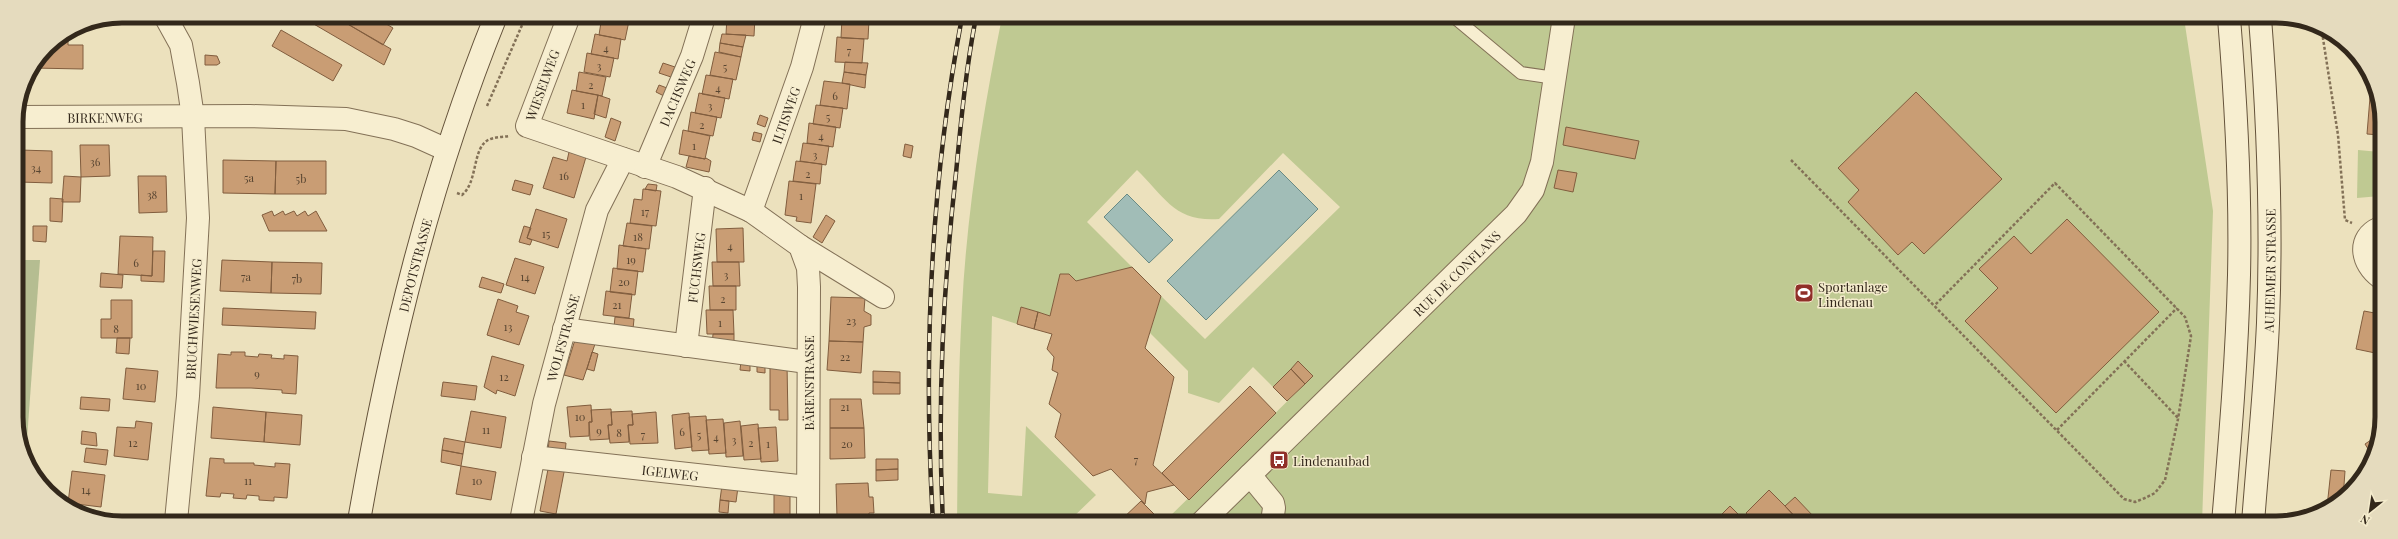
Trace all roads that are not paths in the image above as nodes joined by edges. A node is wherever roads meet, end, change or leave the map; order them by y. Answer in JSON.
{"nodes":[{"id":1,"x":169,"y":23,"type":"edge"},
{"id":2,"x":493,"y":23,"type":"edge"},
{"id":3,"x":566,"y":23,"type":"edge"},
{"id":4,"x":702,"y":23,"type":"edge"},
{"id":5,"x":813,"y":23,"type":"edge"},
{"id":6,"x":1461,"y":23,"type":"edge"},
{"id":7,"x":1563,"y":23,"type":"edge"},
{"id":8,"x":2229,"y":23,"type":"edge"},
{"id":9,"x":2260,"y":23,"type":"edge"},
{"id":10,"x":1555,"y":78,"type":"junction"},
{"id":11,"x":23,"y":117,"type":"edge"},
{"id":12,"x":193,"y":117,"type":"junction"},
{"id":13,"x":447,"y":150,"type":"junction"},
{"id":14,"x":622,"y":159,"type":"junction"},
{"id":15,"x":645,"y":167,"type":"junction"},
{"id":16,"x":705,"y":188,"type":"junction"},
{"id":17,"x":751,"y":211,"type":"junction"},
{"id":18,"x":2375,"y":231,"type":"edge"},
{"id":19,"x":800,"y":246,"type":"junction"},
{"id":20,"x":2375,"y":273,"type":"edge"},
{"id":21,"x":883,"y":297,"type":"dead end"},
{"id":22,"x":564,"y":329,"type":"junction"},
{"id":23,"x":686,"y":346,"type":"junction"},
{"id":24,"x":807,"y":362,"type":"junction"},
{"id":25,"x":533,"y":457,"type":"junction"},
{"id":26,"x":1250,"y":474,"type":"junction"},
{"id":27,"x":808,"y":487,"type":"junction"},
{"id":28,"x":176,"y":516,"type":"edge"},
{"id":29,"x":360,"y":516,"type":"edge"},
{"id":30,"x":522,"y":516,"type":"edge"},
{"id":31,"x":808,"y":516,"type":"edge"},
{"id":32,"x":1208,"y":516,"type":"edge"},
{"id":33,"x":1273,"y":516,"type":"edge"},
{"id":34,"x":2224,"y":516,"type":"edge"},
{"id":35,"x":2254,"y":516,"type":"edge"}],
"edges":[{"from":1,"to":12,"type":"street","name":"BRUCHWIESENWEG"},
{"from":2,"to":13,"type":"street","name":"DEPOTSTRASSE"},
{"from":3,"to":14,"type":"street","name":"WIESELWEG"},
{"from":4,"to":15,"type":"street","name":"DACHSWEG"},
{"from":5,"to":17,"type":"street","name":"ILTISWEG"},
{"from":6,"to":10,"type":"lane"},
{"from":7,"to":10,"type":"street","name":"RUE DE CONFLANS"},
{"from":8,"to":34,"type":"street"},
{"from":9,"to":35,"type":"street","name":"AUHEIMER STRASSE"},
{"from":10,"to":26,"type":"street","name":"RUE DE CONFLANS"},
{"from":11,"to":12,"type":"street","name":"BIRKENWEG"},
{"from":12,"to":13,"type":"street"},
{"from":12,"to":28,"type":"street","name":"BRUCHWIESENWEG"},
{"from":13,"to":29,"type":"street","name":"DEPOTSTRASSE"},
{"from":14,"to":15,"type":"street"},
{"from":14,"to":22,"type":"street","name":"WOLFSTRASSE"},
{"from":15,"to":16,"type":"street"},
{"from":16,"to":17,"type":"street"},
{"from":16,"to":23,"type":"street","name":"FUCHSWEG"},
{"from":17,"to":19,"type":"street"},
{"from":18,"to":20,"type":"street"},
{"from":19,"to":21,"type":"street"},
{"from":19,"to":24,"type":"street","name":"BÄRENSTRASSE"},
{"from":22,"to":23,"type":"street"},
{"from":22,"to":25,"type":"street","name":"WOLFSTRASSE"},
{"from":23,"to":24,"type":"street"},
{"from":24,"to":27,"type":"street","name":"BÄRENSTRASSE"},
{"from":25,"to":27,"type":"street","name":"IGELWEG"},
{"from":25,"to":30,"type":"street","name":"WOLFSTRASSE"},
{"from":26,"to":32,"type":"street","name":"RUE DE CONFLANS"},
{"from":26,"to":33,"type":"street"},
{"from":27,"to":31,"type":"street","name":"BÄRENSTRASSE"}]}
